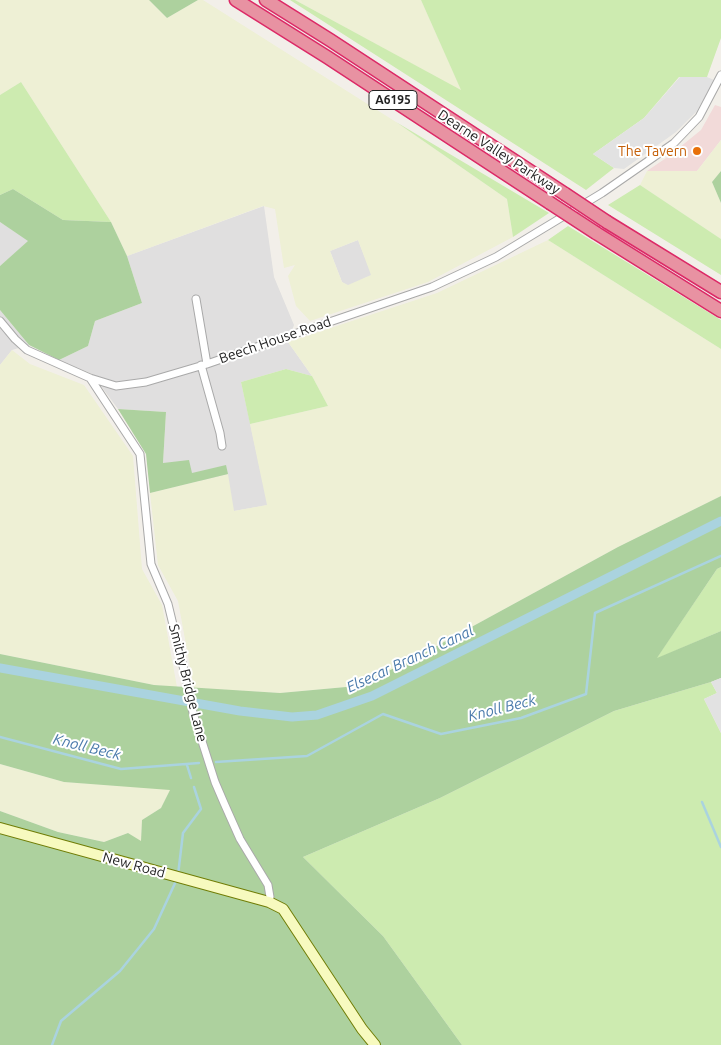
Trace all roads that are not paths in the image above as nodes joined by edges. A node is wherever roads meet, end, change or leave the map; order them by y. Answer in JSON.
{"nodes":[{"id":1,"x":236,"y":0,"type":"edge"},
{"id":2,"x":266,"y":0,"type":"edge"},
{"id":3,"x":721,"y":75,"type":"edge"},
{"id":4,"x":721,"y":292,"type":"edge"},
{"id":5,"x":196,"y":299,"type":"dead end"},
{"id":6,"x":721,"y":311,"type":"edge"},
{"id":7,"x":0,"y":321,"type":"edge"},
{"id":8,"x":204,"y":364,"type":"junction"},
{"id":9,"x":90,"y":378,"type":"junction"},
{"id":10,"x":222,"y":446,"type":"dead end"},
{"id":11,"x":0,"y":828,"type":"edge"},
{"id":12,"x":269,"y":902,"type":"junction"},
{"id":13,"x":375,"y":1045,"type":"edge"}],
"edges":[{"from":1,"to":6,"type":"highway","name":"Dearne Valley Parkway","number":"A6195","bridge":true},
{"from":2,"to":4,"type":"highway","name":"Dearne Valley Parkway","number":"A6195","bridge":true},
{"from":3,"to":8,"type":"street","name":"Beech House Road"},
{"from":5,"to":8,"type":"street"},
{"from":7,"to":9,"type":"street","name":"Beech House Road"},
{"from":8,"to":9,"type":"street","name":"Beech House Road"},
{"from":8,"to":10,"type":"street"},
{"from":9,"to":12,"type":"street","name":"Smithy Bridge Lane"},
{"from":11,"to":12,"type":"main road","name":"New Road"},
{"from":12,"to":13,"type":"main road"}]}
